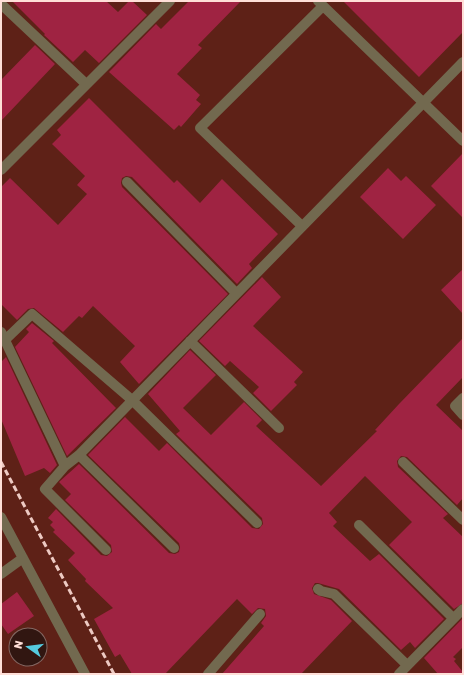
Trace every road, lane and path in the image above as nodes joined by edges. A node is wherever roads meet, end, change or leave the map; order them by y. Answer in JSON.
{"nodes":[{"id":1,"x":170,"y":1,"type":"edge"},
{"id":2,"x":1,"y":4,"type":"edge"},
{"id":3,"x":320,"y":4,"type":"edge"},
{"id":4,"x":463,"y":62,"type":"edge"},
{"id":5,"x":86,"y":84,"type":"junction"},
{"id":6,"x":423,"y":101,"type":"junction"},
{"id":7,"x":463,"y":141,"type":"edge"},
{"id":8,"x":1,"y":170,"type":"edge"},
{"id":9,"x":127,"y":182,"type":"dead end"},
{"id":10,"x":302,"y":226,"type":"junction"},
{"id":11,"x":236,"y":293,"type":"junction"},
{"id":12,"x":3,"y":336,"type":"edge"},
{"id":13,"x":190,"y":341,"type":"junction"},
{"id":14,"x":463,"y":398,"type":"edge"},
{"id":15,"x":132,"y":400,"type":"junction"},
{"id":16,"x":463,"y":415,"type":"edge"},
{"id":17,"x":279,"y":428,"type":"dead end"},
{"id":18,"x":79,"y":455,"type":"junction"},
{"id":19,"x":403,"y":462,"type":"dead end"},
{"id":20,"x":65,"y":466,"type":"junction"},
{"id":21,"x":1,"y":517,"type":"edge"},
{"id":22,"x":463,"y":520,"type":"edge"},
{"id":23,"x":257,"y":523,"type":"dead end"},
{"id":24,"x":359,"y":525,"type":"dead end"},
{"id":25,"x":174,"y":548,"type":"dead end"},
{"id":26,"x":106,"y":550,"type":"dead end"},
{"id":27,"x":23,"y":558,"type":"junction"},
{"id":28,"x":1,"y":574,"type":"edge"},
{"id":29,"x":318,"y":589,"type":"dead end"},
{"id":30,"x":463,"y":608,"type":"edge"},
{"id":31,"x":260,"y":614,"type":"dead end"},
{"id":32,"x":453,"y":618,"type":"junction"},
{"id":33,"x":407,"y":665,"type":"junction"},
{"id":34,"x":85,"y":674,"type":"edge"},
{"id":35,"x":208,"y":674,"type":"edge"},
{"id":36,"x":399,"y":674,"type":"edge"}],
"edges":[{"from":1,"to":5,"type":"street"},
{"from":2,"to":5,"type":"street"},
{"from":3,"to":6,"type":"street"},
{"from":3,"to":10,"type":"street"},
{"from":4,"to":6,"type":"street"},
{"from":5,"to":8,"type":"street"},
{"from":6,"to":7,"type":"street"},
{"from":6,"to":10,"type":"street"},
{"from":9,"to":11,"type":"street"},
{"from":10,"to":11,"type":"street"},
{"from":11,"to":13,"type":"street"},
{"from":12,"to":15,"type":"street"},
{"from":12,"to":20,"type":"street"},
{"from":13,"to":15,"type":"street"},
{"from":13,"to":17,"type":"street"},
{"from":14,"to":16,"type":"street"},
{"from":15,"to":18,"type":"street"},
{"from":15,"to":23,"type":"street"},
{"from":18,"to":20,"type":"street"},
{"from":18,"to":25,"type":"street"},
{"from":19,"to":22,"type":"street"},
{"from":20,"to":26,"type":"street"},
{"from":21,"to":27,"type":"street"},
{"from":24,"to":32,"type":"street"},
{"from":27,"to":28,"type":"street"},
{"from":27,"to":34,"type":"street"},
{"from":29,"to":33,"type":"street"},
{"from":30,"to":32,"type":"street"},
{"from":31,"to":35,"type":"street"},
{"from":32,"to":33,"type":"street"},
{"from":33,"to":36,"type":"street"}]}
